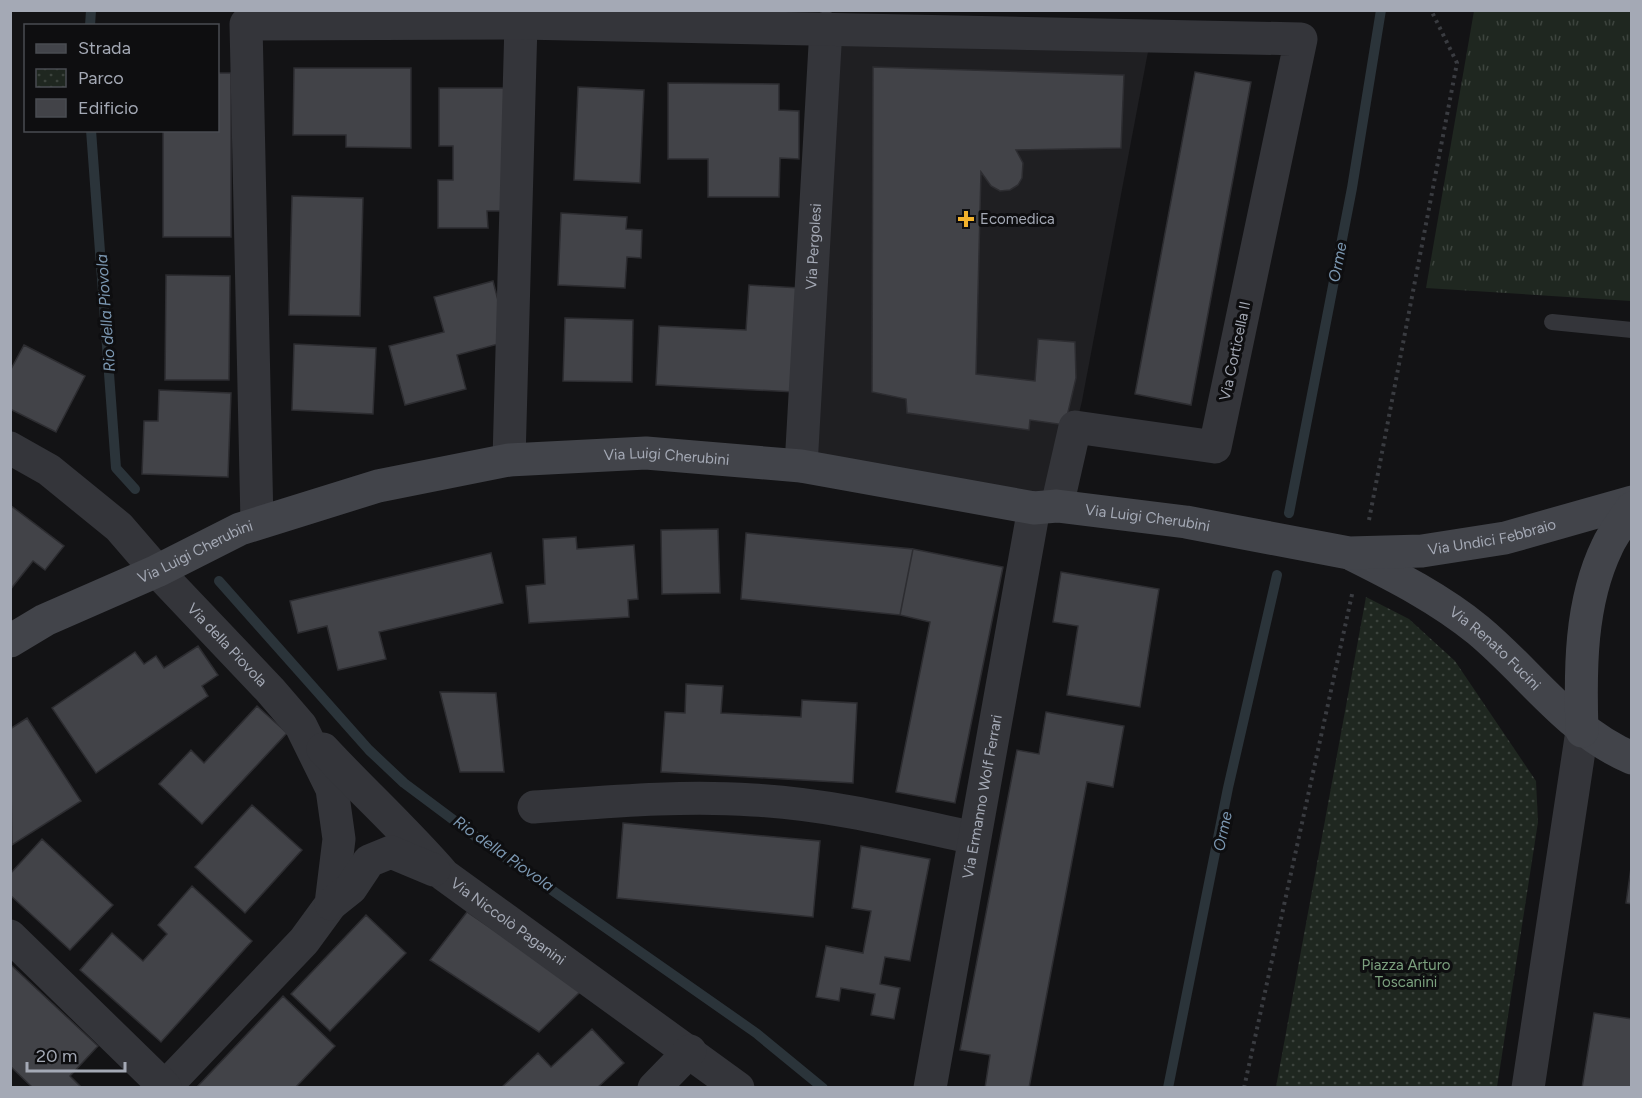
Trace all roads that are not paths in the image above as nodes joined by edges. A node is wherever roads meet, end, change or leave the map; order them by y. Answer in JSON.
{"nodes":[{"id":1,"x":521,"y":23,"type":"junction"},
{"id":2,"x":826,"y":27,"type":"junction"},
{"id":3,"x":1552,"y":322,"type":"dead end"},
{"id":4,"x":1632,"y":330,"type":"edge"},
{"id":5,"x":10,"y":448,"type":"edge"},
{"id":6,"x":509,"y":460,"type":"junction"},
{"id":7,"x":801,"y":466,"type":"junction"},
{"id":8,"x":1632,"y":502,"type":"edge"},
{"id":9,"x":1045,"y":507,"type":"junction"},
{"id":10,"x":1632,"y":508,"type":"edge"},
{"id":11,"x":257,"y":524,"type":"junction"},
{"id":12,"x":1349,"y":553,"type":"junction"},
{"id":13,"x":157,"y":571,"type":"junction"},
{"id":14,"x":10,"y":641,"type":"edge"},
{"id":15,"x":301,"y":726,"type":"junction"},
{"id":16,"x":1582,"y":731,"type":"junction"},
{"id":17,"x":1632,"y":758,"type":"edge"},
{"id":18,"x":534,"y":807,"type":"dead end"},
{"id":19,"x":974,"y":838,"type":"junction"},
{"id":20,"x":444,"y":875,"type":"junction"},
{"id":21,"x":331,"y":903,"type":"junction"},
{"id":22,"x":10,"y":936,"type":"edge"},
{"id":23,"x":690,"y":1051,"type":"junction"},
{"id":24,"x":165,"y":1087,"type":"edge"},
{"id":25,"x":654,"y":1088,"type":"edge"},
{"id":26,"x":738,"y":1088,"type":"edge"},
{"id":27,"x":930,"y":1088,"type":"edge"},
{"id":28,"x":1528,"y":1088,"type":"edge"}],
"edges":[{"from":1,"to":2,"type":"street"},
{"from":1,"to":6,"type":"street"},
{"from":1,"to":11,"type":"street"},
{"from":2,"to":7,"type":"street","name":"Via Pergolesi"},
{"from":2,"to":9,"type":"street","name":"Via Corticella II"},
{"from":3,"to":4,"type":"lane"},
{"from":5,"to":13,"type":"street","name":"Via della Piovola"},
{"from":6,"to":7,"type":"main road","name":"Via Luigi Cherubini"},
{"from":6,"to":11,"type":"main road","name":"Via Luigi Cherubini"},
{"from":7,"to":9,"type":"main road","name":"Via Luigi Cherubini"},
{"from":8,"to":12,"type":"main road","name":"Via Undici Febbraio"},
{"from":9,"to":12,"type":"main road","name":"Via Luigi Cherubini"},
{"from":9,"to":19,"type":"street","name":"Via Ermanno Wolf Ferrari"},
{"from":10,"to":16,"type":"main road"},
{"from":11,"to":13,"type":"main road","name":"Via Luigi Cherubini"},
{"from":12,"to":16,"type":"main road","name":"Via Renato Fucini"},
{"from":13,"to":14,"type":"main road","name":"Via Luigi Cherubini"},
{"from":13,"to":15,"type":"street","name":"Via della Piovola"},
{"from":15,"to":20,"type":"street","name":"Via Niccolò Paganini"},
{"from":15,"to":21,"type":"street","name":"Via della Piovola"},
{"from":16,"to":17,"type":"main road","name":"Via Renato Fucini"},
{"from":16,"to":28,"type":"street"},
{"from":18,"to":19,"type":"street"},
{"from":19,"to":27,"type":"street","name":"Via Ermanno Wolf Ferrari"},
{"from":20,"to":21,"type":"street","name":"Via della Piovola"},
{"from":20,"to":23,"type":"street","name":"Via Niccolò Paganini"},
{"from":21,"to":24,"type":"street","name":"Via della Piovola"},
{"from":22,"to":24,"type":"street"},
{"from":23,"to":25,"type":"street"},
{"from":23,"to":26,"type":"street","name":"Via Niccolò Paganini"}]}
